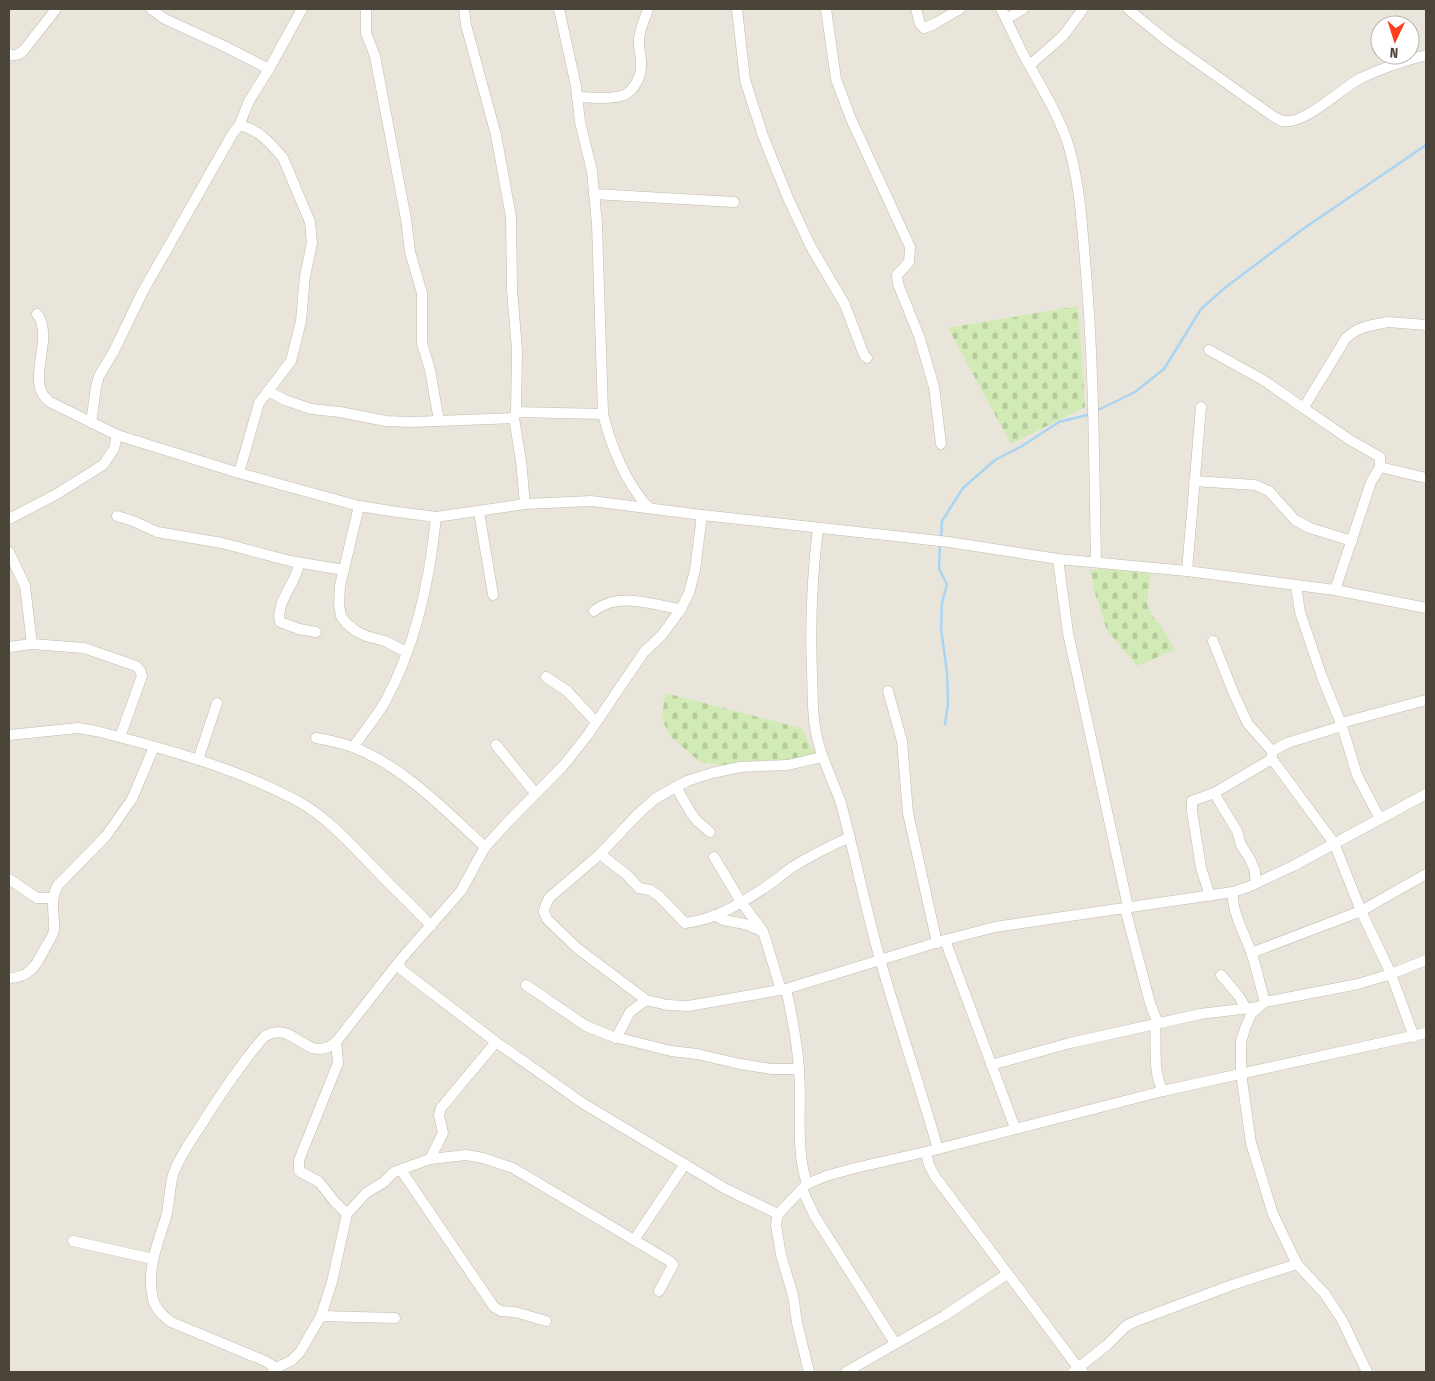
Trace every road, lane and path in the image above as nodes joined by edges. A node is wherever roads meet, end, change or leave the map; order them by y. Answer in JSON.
{"nodes":[{"id":1,"x":56,"y":9,"type":"edge"},
{"id":2,"x":151,"y":9,"type":"edge"},
{"id":3,"x":302,"y":9,"type":"edge"},
{"id":4,"x":366,"y":9,"type":"edge"},
{"id":5,"x":464,"y":9,"type":"edge"},
{"id":6,"x":559,"y":9,"type":"edge"},
{"id":7,"x":648,"y":9,"type":"edge"},
{"id":8,"x":737,"y":9,"type":"edge"},
{"id":9,"x":826,"y":9,"type":"edge"},
{"id":10,"x":916,"y":9,"type":"edge"},
{"id":11,"x":960,"y":9,"type":"edge"},
{"id":12,"x":1001,"y":9,"type":"edge"},
{"id":13,"x":1022,"y":9,"type":"edge"},
{"id":14,"x":1083,"y":9,"type":"edge"},
{"id":15,"x":1128,"y":9,"type":"edge"},
{"id":16,"x":1006,"y":19,"type":"junction"},
{"id":17,"x":9,"y":54,"type":"edge"},
{"id":18,"x":1426,"y":55,"type":"edge"},
{"id":19,"x":1030,"y":65,"type":"junction"},
{"id":20,"x":269,"y":69,"type":"junction"},
{"id":21,"x":578,"y":98,"type":"junction"},
{"id":22,"x":243,"y":126,"type":"junction"},
{"id":23,"x":594,"y":194,"type":"junction"},
{"id":24,"x":734,"y":202,"type":"dead end"},
{"id":25,"x":38,"y":314,"type":"dead end"},
{"id":26,"x":1426,"y":325,"type":"edge"},
{"id":27,"x":1210,"y":350,"type":"dead end"},
{"id":28,"x":867,"y":358,"type":"dead end"},
{"id":29,"x":268,"y":391,"type":"junction"},
{"id":30,"x":1201,"y":407,"type":"dead end"},
{"id":31,"x":1304,"y":407,"type":"junction"},
{"id":32,"x":603,"y":414,"type":"junction"},
{"id":33,"x":515,"y":415,"type":"junction"},
{"id":34,"x":439,"y":421,"type":"junction"},
{"id":35,"x":91,"y":423,"type":"junction"},
{"id":36,"x":117,"y":435,"type":"junction"},
{"id":37,"x":941,"y":444,"type":"dead end"},
{"id":38,"x":1380,"y":467,"type":"junction"},
{"id":39,"x":239,"y":473,"type":"junction"},
{"id":40,"x":1426,"y":478,"type":"edge"},
{"id":41,"x":1194,"y":481,"type":"junction"},
{"id":42,"x":525,"y":504,"type":"junction"},
{"id":43,"x":360,"y":506,"type":"junction"},
{"id":44,"x":649,"y":508,"type":"junction"},
{"id":45,"x":479,"y":512,"type":"junction"},
{"id":46,"x":702,"y":515,"type":"junction"},
{"id":47,"x":117,"y":516,"type":"dead end"},
{"id":48,"x":436,"y":517,"type":"junction"},
{"id":49,"x":9,"y":519,"type":"edge"},
{"id":50,"x":818,"y":528,"type":"junction"},
{"id":51,"x":1352,"y":541,"type":"junction"},
{"id":52,"x":9,"y":552,"type":"edge"},
{"id":53,"x":1058,"y":559,"type":"junction"},
{"id":54,"x":1096,"y":562,"type":"junction"},
{"id":55,"x":300,"y":563,"type":"junction"},
{"id":56,"x":344,"y":570,"type":"junction"},
{"id":57,"x":1187,"y":570,"type":"junction"},
{"id":58,"x":1296,"y":585,"type":"junction"},
{"id":59,"x":1336,"y":590,"type":"junction"},
{"id":60,"x":493,"y":595,"type":"dead end"},
{"id":61,"x":1426,"y":608,"type":"edge"},
{"id":62,"x":681,"y":610,"type":"junction"},
{"id":63,"x":594,"y":611,"type":"dead end"},
{"id":64,"x":316,"y":632,"type":"dead end"},
{"id":65,"x":1212,"y":641,"type":"dead end"},
{"id":66,"x":32,"y":644,"type":"junction"},
{"id":67,"x":9,"y":646,"type":"edge"},
{"id":68,"x":406,"y":652,"type":"junction"},
{"id":69,"x":546,"y":677,"type":"dead end"},
{"id":70,"x":888,"y":690,"type":"dead end"},
{"id":71,"x":1426,"y":700,"type":"edge"},
{"id":72,"x":217,"y":703,"type":"dead end"},
{"id":73,"x":596,"y":722,"type":"junction"},
{"id":74,"x":1342,"y":725,"type":"junction"},
{"id":75,"x":9,"y":735,"type":"edge"},
{"id":76,"x":120,"y":737,"type":"junction"},
{"id":77,"x":316,"y":738,"type":"dead end"},
{"id":78,"x":496,"y":745,"type":"dead end"},
{"id":79,"x":154,"y":747,"type":"junction"},
{"id":80,"x":353,"y":747,"type":"junction"},
{"id":81,"x":1272,"y":755,"type":"junction"},
{"id":82,"x":822,"y":757,"type":"junction"},
{"id":83,"x":198,"y":760,"type":"junction"},
{"id":84,"x":676,"y":786,"type":"junction"},
{"id":85,"x":535,"y":793,"type":"junction"},
{"id":86,"x":1214,"y":793,"type":"junction"},
{"id":87,"x":1426,"y":794,"type":"edge"},
{"id":88,"x":1380,"y":819,"type":"junction"},
{"id":89,"x":710,"y":832,"type":"dead end"},
{"id":90,"x":850,"y":837,"type":"junction"},
{"id":91,"x":1334,"y":843,"type":"junction"},
{"id":92,"x":485,"y":847,"type":"junction"},
{"id":93,"x":600,"y":854,"type":"junction"},
{"id":94,"x":714,"y":857,"type":"dead end"},
{"id":95,"x":1426,"y":874,"type":"edge"},
{"id":96,"x":9,"y":879,"type":"edge"},
{"id":97,"x":1259,"y":882,"type":"junction"},
{"id":98,"x":1233,"y":892,"type":"junction"},
{"id":99,"x":1210,"y":896,"type":"junction"},
{"id":100,"x":52,"y":898,"type":"junction"},
{"id":101,"x":741,"y":902,"type":"junction"},
{"id":102,"x":1127,"y":907,"type":"junction"},
{"id":103,"x":1361,"y":910,"type":"junction"},
{"id":104,"x":714,"y":915,"type":"junction"},
{"id":105,"x":431,"y":926,"type":"junction"},
{"id":106,"x":763,"y":932,"type":"junction"},
{"id":107,"x":941,"y":941,"type":"junction"},
{"id":108,"x":1251,"y":953,"type":"junction"},
{"id":109,"x":880,"y":960,"type":"junction"},
{"id":110,"x":1426,"y":960,"type":"edge"},
{"id":111,"x":399,"y":964,"type":"junction"},
{"id":112,"x":1390,"y":974,"type":"junction"},
{"id":113,"x":1221,"y":975,"type":"dead end"},
{"id":114,"x":9,"y":978,"type":"edge"},
{"id":115,"x":526,"y":985,"type":"dead end"},
{"id":116,"x":627,"y":986,"type":"junction"},
{"id":117,"x":783,"y":990,"type":"junction"},
{"id":118,"x":646,"y":1000,"type":"junction"},
{"id":119,"x":1262,"y":1005,"type":"junction"},
{"id":120,"x":1246,"y":1008,"type":"junction"},
{"id":121,"x":631,"y":1011,"type":"junction"},
{"id":122,"x":1156,"y":1025,"type":"junction"},
{"id":123,"x":1426,"y":1033,"type":"edge"},
{"id":124,"x":1414,"y":1036,"type":"junction"},
{"id":125,"x":616,"y":1038,"type":"junction"},
{"id":126,"x":336,"y":1042,"type":"junction"},
{"id":127,"x":496,"y":1042,"type":"junction"},
{"id":128,"x":991,"y":1065,"type":"junction"},
{"id":129,"x":799,"y":1069,"type":"junction"},
{"id":130,"x":1241,"y":1073,"type":"junction"},
{"id":131,"x":1163,"y":1091,"type":"junction"},
{"id":132,"x":1014,"y":1128,"type":"junction"},
{"id":133,"x":938,"y":1149,"type":"junction"},
{"id":134,"x":926,"y":1152,"type":"junction"},
{"id":135,"x":430,"y":1159,"type":"junction"},
{"id":136,"x":685,"y":1164,"type":"junction"},
{"id":137,"x":401,"y":1170,"type":"junction"},
{"id":138,"x":805,"y":1187,"type":"junction"},
{"id":139,"x":348,"y":1214,"type":"junction"},
{"id":140,"x":778,"y":1214,"type":"junction"},
{"id":141,"x":73,"y":1240,"type":"dead end"},
{"id":142,"x":634,"y":1240,"type":"junction"},
{"id":143,"x":154,"y":1259,"type":"junction"},
{"id":144,"x":1297,"y":1264,"type":"junction"},
{"id":145,"x":1007,"y":1274,"type":"junction"},
{"id":146,"x":660,"y":1290,"type":"dead end"},
{"id":147,"x":321,"y":1316,"type":"junction"},
{"id":148,"x":395,"y":1318,"type":"dead end"},
{"id":149,"x":546,"y":1321,"type":"dead end"},
{"id":150,"x":896,"y":1342,"type":"junction"},
{"id":151,"x":274,"y":1370,"type":"edge"},
{"id":152,"x":1079,"y":1371,"type":"edge"},
{"id":153,"x":810,"y":1372,"type":"edge"},
{"id":154,"x":846,"y":1372,"type":"edge"},
{"id":155,"x":1366,"y":1372,"type":"edge"}],
"edges":[{"from":1,"to":17,"type":"street"},
{"from":2,"to":20,"type":"street"},
{"from":3,"to":20,"type":"street"},
{"from":4,"to":34,"type":"street"},
{"from":5,"to":33,"type":"street"},
{"from":6,"to":21,"type":"street"},
{"from":7,"to":21,"type":"street"},
{"from":8,"to":28,"type":"street"},
{"from":9,"to":37,"type":"street"},
{"from":10,"to":11,"type":"street"},
{"from":12,"to":16,"type":"street"},
{"from":13,"to":16,"type":"street"},
{"from":14,"to":19,"type":"street"},
{"from":15,"to":18,"type":"street"},
{"from":16,"to":19,"type":"street"},
{"from":19,"to":54,"type":"street"},
{"from":20,"to":22,"type":"street"},
{"from":21,"to":23,"type":"street"},
{"from":22,"to":29,"type":"street"},
{"from":22,"to":35,"type":"street"},
{"from":23,"to":24,"type":"street"},
{"from":23,"to":32,"type":"street"},
{"from":25,"to":35,"type":"street"},
{"from":26,"to":31,"type":"street"},
{"from":27,"to":31,"type":"street"},
{"from":29,"to":34,"type":"street"},
{"from":29,"to":39,"type":"street"},
{"from":30,"to":41,"type":"street"},
{"from":31,"to":38,"type":"street"},
{"from":32,"to":33,"type":"street"},
{"from":32,"to":44,"type":"street"},
{"from":33,"to":34,"type":"street"},
{"from":33,"to":42,"type":"street"},
{"from":35,"to":36,"type":"street"},
{"from":36,"to":39,"type":"street"},
{"from":36,"to":49,"type":"street"},
{"from":38,"to":40,"type":"street"},
{"from":38,"to":51,"type":"street"},
{"from":39,"to":43,"type":"street"},
{"from":41,"to":51,"type":"street"},
{"from":41,"to":57,"type":"street"},
{"from":42,"to":44,"type":"street"},
{"from":42,"to":45,"type":"street"},
{"from":43,"to":48,"type":"street"},
{"from":43,"to":56,"type":"street"},
{"from":44,"to":46,"type":"street"},
{"from":45,"to":48,"type":"street"},
{"from":45,"to":60,"type":"street"},
{"from":46,"to":50,"type":"street"},
{"from":46,"to":62,"type":"street"},
{"from":47,"to":55,"type":"street"},
{"from":48,"to":68,"type":"street"},
{"from":50,"to":53,"type":"street"},
{"from":50,"to":82,"type":"street"},
{"from":51,"to":59,"type":"street"},
{"from":52,"to":66,"type":"street"},
{"from":53,"to":54,"type":"street"},
{"from":53,"to":102,"type":"street"},
{"from":54,"to":57,"type":"street"},
{"from":55,"to":56,"type":"street"},
{"from":55,"to":64,"type":"street"},
{"from":56,"to":68,"type":"street"},
{"from":57,"to":58,"type":"street"},
{"from":58,"to":59,"type":"street"},
{"from":58,"to":74,"type":"street"},
{"from":59,"to":61,"type":"street"},
{"from":62,"to":63,"type":"street"},
{"from":62,"to":73,"type":"street"},
{"from":65,"to":81,"type":"street"},
{"from":66,"to":67,"type":"street"},
{"from":66,"to":76,"type":"street"},
{"from":68,"to":80,"type":"street"},
{"from":69,"to":73,"type":"street"},
{"from":70,"to":107,"type":"street"},
{"from":71,"to":74,"type":"street"},
{"from":72,"to":83,"type":"street"},
{"from":73,"to":85,"type":"street"},
{"from":74,"to":81,"type":"street"},
{"from":74,"to":88,"type":"street"},
{"from":75,"to":76,"type":"street"},
{"from":76,"to":79,"type":"street"},
{"from":77,"to":80,"type":"street"},
{"from":78,"to":85,"type":"street"},
{"from":79,"to":83,"type":"street"},
{"from":79,"to":100,"type":"street"},
{"from":80,"to":92,"type":"street"},
{"from":81,"to":86,"type":"street"},
{"from":81,"to":91,"type":"street"},
{"from":82,"to":84,"type":"street"},
{"from":82,"to":90,"type":"street"},
{"from":83,"to":105,"type":"street"},
{"from":84,"to":89,"type":"street"},
{"from":84,"to":93,"type":"street"},
{"from":85,"to":92,"type":"street"},
{"from":86,"to":97,"type":"street"},
{"from":86,"to":99,"type":"street"},
{"from":87,"to":88,"type":"street"},
{"from":88,"to":91,"type":"street"},
{"from":90,"to":101,"type":"street"},
{"from":90,"to":109,"type":"street"},
{"from":91,"to":97,"type":"street"},
{"from":91,"to":103,"type":"street"},
{"from":92,"to":105,"type":"street"},
{"from":93,"to":104,"type":"street"},
{"from":93,"to":116,"type":"street"},
{"from":94,"to":101,"type":"street"},
{"from":95,"to":103,"type":"street"},
{"from":96,"to":100,"type":"street"},
{"from":97,"to":98,"type":"street"},
{"from":98,"to":99,"type":"street"},
{"from":98,"to":108,"type":"street"},
{"from":99,"to":102,"type":"street"},
{"from":100,"to":114,"type":"street"},
{"from":101,"to":104,"type":"street"},
{"from":101,"to":106,"type":"street"},
{"from":102,"to":107,"type":"street"},
{"from":102,"to":122,"type":"street"},
{"from":103,"to":108,"type":"street"},
{"from":103,"to":112,"type":"street"},
{"from":104,"to":106,"type":"street"},
{"from":105,"to":111,"type":"street"},
{"from":106,"to":117,"type":"street"},
{"from":107,"to":109,"type":"street"},
{"from":107,"to":128,"type":"street"},
{"from":108,"to":119,"type":"street"},
{"from":109,"to":117,"type":"street"},
{"from":109,"to":133,"type":"street"},
{"from":110,"to":112,"type":"street"},
{"from":111,"to":126,"type":"street"},
{"from":111,"to":127,"type":"street"},
{"from":112,"to":119,"type":"street"},
{"from":112,"to":124,"type":"street"},
{"from":113,"to":120,"type":"street"},
{"from":115,"to":125,"type":"street"},
{"from":116,"to":118,"type":"street"},
{"from":116,"to":121,"type":"street"},
{"from":117,"to":118,"type":"street"},
{"from":117,"to":129,"type":"street"},
{"from":118,"to":121,"type":"street"},
{"from":119,"to":120,"type":"street"},
{"from":119,"to":130,"type":"street"},
{"from":120,"to":122,"type":"street"},
{"from":121,"to":125,"type":"street"},
{"from":122,"to":128,"type":"street"},
{"from":122,"to":131,"type":"street"},
{"from":123,"to":124,"type":"street"},
{"from":124,"to":130,"type":"street"},
{"from":125,"to":129,"type":"street"},
{"from":126,"to":139,"type":"street"},
{"from":126,"to":143,"type":"street"},
{"from":127,"to":135,"type":"street"},
{"from":127,"to":136,"type":"street"},
{"from":128,"to":132,"type":"street"},
{"from":129,"to":138,"type":"street"},
{"from":130,"to":131,"type":"street"},
{"from":130,"to":144,"type":"street"},
{"from":131,"to":132,"type":"street"},
{"from":132,"to":133,"type":"street"},
{"from":133,"to":134,"type":"street"},
{"from":134,"to":138,"type":"street"},
{"from":134,"to":145,"type":"street"},
{"from":135,"to":137,"type":"street"},
{"from":135,"to":142,"type":"street"},
{"from":136,"to":140,"type":"street"},
{"from":136,"to":142,"type":"street"},
{"from":137,"to":139,"type":"street"},
{"from":137,"to":149,"type":"street"},
{"from":138,"to":140,"type":"street"},
{"from":138,"to":150,"type":"street"},
{"from":139,"to":147,"type":"street"},
{"from":140,"to":153,"type":"street"},
{"from":141,"to":143,"type":"street"},
{"from":142,"to":146,"type":"street"},
{"from":143,"to":151,"type":"street"},
{"from":144,"to":152,"type":"street"},
{"from":144,"to":155,"type":"street"},
{"from":145,"to":150,"type":"street"},
{"from":145,"to":152,"type":"street"},
{"from":147,"to":148,"type":"street"},
{"from":147,"to":151,"type":"street"},
{"from":150,"to":154,"type":"street"}]}
